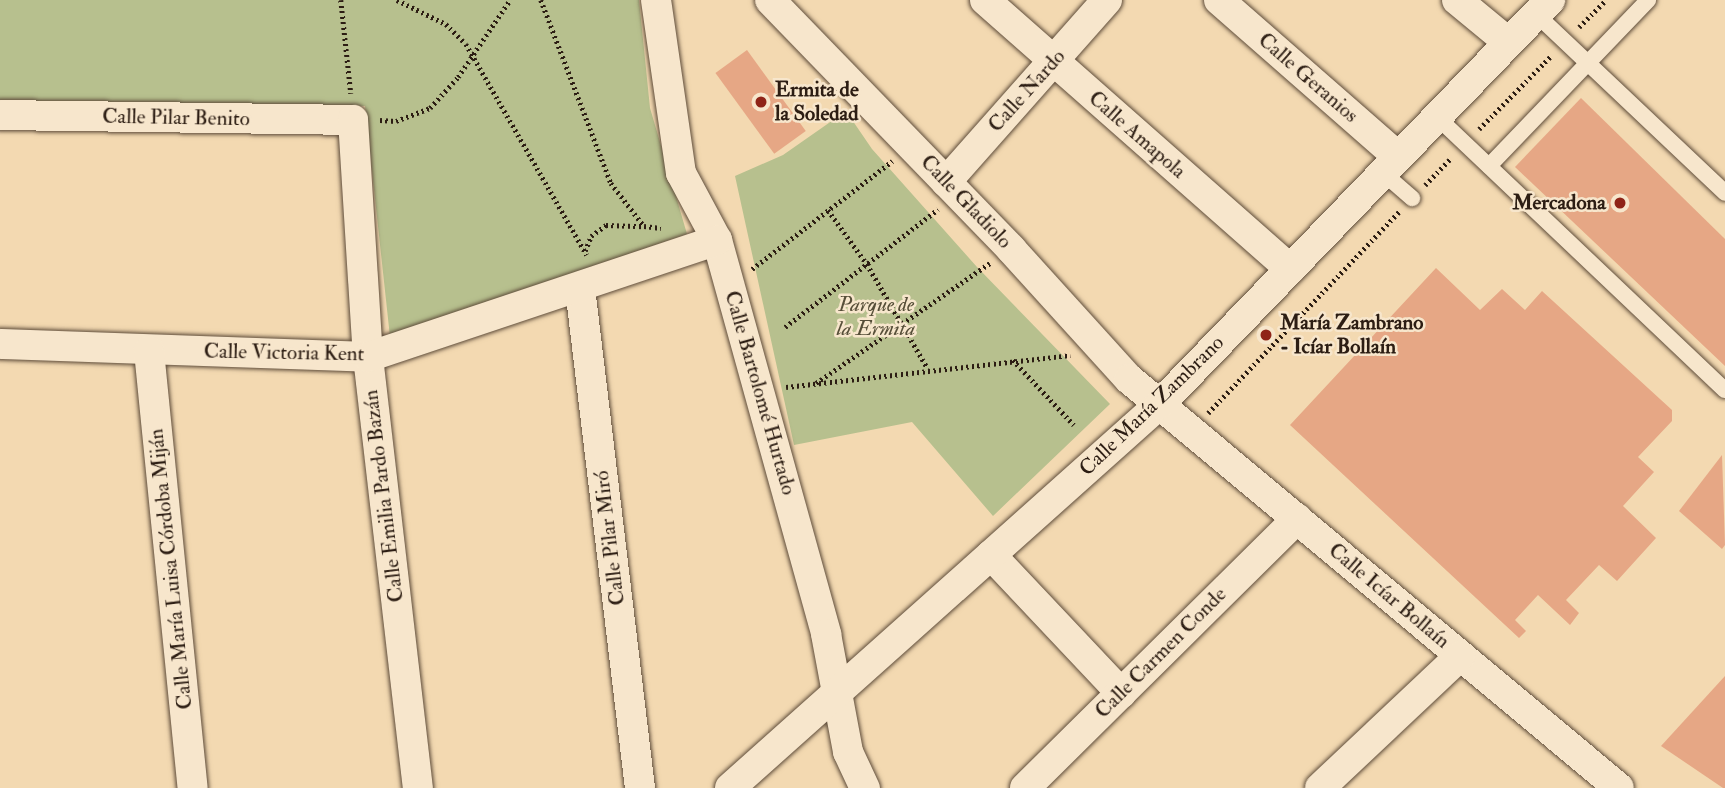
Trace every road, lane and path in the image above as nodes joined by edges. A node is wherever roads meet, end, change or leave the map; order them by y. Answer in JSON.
{"nodes":[{"id":1,"x":341,"y":0,"type":"edge"},
{"id":2,"x":397,"y":0,"type":"edge"},
{"id":3,"x":510,"y":0,"type":"edge"},
{"id":4,"x":541,"y":0,"type":"edge"},
{"id":5,"x":656,"y":0,"type":"edge"},
{"id":6,"x":770,"y":0,"type":"edge"},
{"id":7,"x":985,"y":0,"type":"edge"},
{"id":8,"x":1107,"y":0,"type":"edge"},
{"id":9,"x":1219,"y":0,"type":"edge"},
{"id":10,"x":1457,"y":0,"type":"edge"},
{"id":11,"x":1648,"y":0,"type":"edge"},
{"id":12,"x":1543,"y":7,"type":"edge"},
{"id":13,"x":1507,"y":42,"type":"junction"},
{"id":14,"x":472,"y":58,"type":"junction"},
{"id":15,"x":1054,"y":61,"type":"junction"},
{"id":16,"x":1587,"y":62,"type":"junction"},
{"id":17,"x":0,"y":115,"type":"edge"},
{"id":18,"x":1436,"y":116,"type":"junction"},
{"id":19,"x":353,"y":120,"type":"junction"},
{"id":20,"x":912,"y":146,"type":"junction"},
{"id":21,"x":1390,"y":164,"type":"junction"},
{"id":22,"x":1489,"y":166,"type":"junction"},
{"id":23,"x":952,"y":188,"type":"junction"},
{"id":24,"x":1725,"y":193,"type":"edge"},
{"id":25,"x":1412,"y":198,"type":"dead end"},
{"id":26,"x":828,"y":210,"type":"junction"},
{"id":27,"x":643,"y":226,"type":"junction"},
{"id":28,"x":665,"y":228,"type":"dead end"},
{"id":29,"x":717,"y":240,"type":"junction"},
{"id":30,"x":1012,"y":249,"type":"junction"},
{"id":31,"x":585,"y":251,"type":"junction"},
{"id":32,"x":867,"y":264,"type":"junction"},
{"id":33,"x":1290,"y":269,"type":"junction"},
{"id":34,"x":589,"y":285,"type":"junction"},
{"id":35,"x":730,"y":285,"type":"junction"},
{"id":36,"x":903,"y":323,"type":"junction"},
{"id":37,"x":785,"y":327,"type":"dead end"},
{"id":38,"x":0,"y":344,"type":"edge"},
{"id":39,"x":149,"y":351,"type":"junction"},
{"id":40,"x":1102,"y":352,"type":"junction"},
{"id":41,"x":368,"y":357,"type":"junction"},
{"id":42,"x":1013,"y":359,"type":"junction"},
{"id":43,"x":928,"y":370,"type":"junction"},
{"id":44,"x":815,"y":383,"type":"junction"},
{"id":45,"x":761,"y":390,"type":"junction"},
{"id":46,"x":1725,"y":390,"type":"edge"},
{"id":47,"x":1160,"y":404,"type":"junction"},
{"id":48,"x":1074,"y":425,"type":"dead end"},
{"id":49,"x":1297,"y":519,"type":"junction"},
{"id":50,"x":991,"y":555,"type":"junction"},
{"id":51,"x":1460,"y":656,"type":"junction"},
{"id":52,"x":1121,"y":693,"type":"junction"},
{"id":53,"x":837,"y":695,"type":"junction"},
{"id":54,"x":1608,"y":785,"type":"edge"},
{"id":55,"x":193,"y":788,"type":"edge"},
{"id":56,"x":418,"y":788,"type":"edge"},
{"id":57,"x":640,"y":788,"type":"edge"},
{"id":58,"x":730,"y":788,"type":"edge"},
{"id":59,"x":865,"y":788,"type":"edge"},
{"id":60,"x":1026,"y":788,"type":"edge"},
{"id":61,"x":1320,"y":788,"type":"edge"}],
"edges":[{"from":1,"to":19,"type":"path"},
{"from":2,"to":14,"type":"path"},
{"from":3,"to":14,"type":"path"},
{"from":4,"to":27,"type":"path"},
{"from":5,"to":29,"type":"street","name":"Calle Bartolomé Hurtado"},
{"from":6,"to":20,"type":"street","name":"Calle Gladiolo"},
{"from":7,"to":15,"type":"street","name":"Calle Amapola"},
{"from":8,"to":15,"type":"street","name":"Calle Nardo"},
{"from":9,"to":21,"type":"street","name":"Calle Geranios"},
{"from":10,"to":13,"type":"street"},
{"from":11,"to":16,"type":"lane"},
{"from":12,"to":13,"type":"street","name":"Calle María Zambrano"},
{"from":12,"to":16,"type":"lane"},
{"from":13,"to":18,"type":"street","name":"Calle María Zambrano"},
{"from":14,"to":19,"type":"path"},
{"from":14,"to":31,"type":"path"},
{"from":15,"to":23,"type":"street","name":"Calle Nardo"},
{"from":15,"to":33,"type":"street","name":"Calle Amapola"},
{"from":16,"to":22,"type":"lane"},
{"from":16,"to":24,"type":"lane"},
{"from":17,"to":19,"type":"street","name":"Calle Pilar Benito"},
{"from":18,"to":21,"type":"street","name":"Calle María Zambrano"},
{"from":18,"to":22,"type":"lane"},
{"from":19,"to":41,"type":"street","name":"Calle Emilia Pardo Bazán"},
{"from":20,"to":23,"type":"street","name":"Calle Gladiolo"},
{"from":20,"to":26,"type":"path"},
{"from":21,"to":25,"type":"lane"},
{"from":21,"to":33,"type":"street","name":"Calle María Zambrano"},
{"from":22,"to":46,"type":"lane"},
{"from":23,"to":30,"type":"street","name":"Calle Gladiolo"},
{"from":23,"to":32,"type":"path"},
{"from":26,"to":32,"type":"path"},
{"from":26,"to":35,"type":"path"},
{"from":27,"to":28,"type":"path"},
{"from":27,"to":31,"type":"path"},
{"from":29,"to":34,"type":"street","name":"Calle Victoria Kent"},
{"from":29,"to":35,"type":"street","name":"Calle Bartolomé Hurtado"},
{"from":30,"to":36,"type":"path"},
{"from":30,"to":40,"type":"street","name":"Calle Gladiolo"},
{"from":31,"to":34,"type":"path"},
{"from":32,"to":36,"type":"path"},
{"from":32,"to":37,"type":"path"},
{"from":33,"to":47,"type":"street","name":"Calle María Zambrano"},
{"from":34,"to":41,"type":"street","name":"Calle Victoria Kent"},
{"from":34,"to":57,"type":"street","name":"Calle Pilar Miró"},
{"from":35,"to":45,"type":"street","name":"Calle Bartolomé Hurtado"},
{"from":36,"to":43,"type":"path"},
{"from":36,"to":44,"type":"path"},
{"from":38,"to":39,"type":"street","name":"Calle Victoria Kent"},
{"from":39,"to":41,"type":"street","name":"Calle Victoria Kent"},
{"from":39,"to":55,"type":"street","name":"Calle María Luisa Córdoba Miján"},
{"from":40,"to":42,"type":"path"},
{"from":40,"to":47,"type":"street","name":"Calle Gladiolo"},
{"from":41,"to":56,"type":"street","name":"Calle Emilia Pardo Bazán"},
{"from":42,"to":43,"type":"path"},
{"from":42,"to":48,"type":"path"},
{"from":43,"to":44,"type":"path"},
{"from":44,"to":45,"type":"path"},
{"from":45,"to":53,"type":"street","name":"Calle Bartolomé Hurtado"},
{"from":47,"to":49,"type":"street","name":"Calle Icíar Bollaín"},
{"from":47,"to":50,"type":"street","name":"Calle María Zambrano"},
{"from":49,"to":51,"type":"street","name":"Calle Icíar Bollaín"},
{"from":49,"to":52,"type":"street","name":"Calle Carmen Conde"},
{"from":50,"to":52,"type":"street"},
{"from":50,"to":53,"type":"street","name":"Calle María Zambrano"},
{"from":51,"to":54,"type":"street","name":"Calle Icíar Bollaín"},
{"from":51,"to":61,"type":"street"},
{"from":52,"to":60,"type":"street","name":"Calle Carmen Conde"},
{"from":53,"to":58,"type":"street","name":"Calle María Zambrano"},
{"from":53,"to":59,"type":"street","name":"Calle Bartolomé Hurtado"}]}
